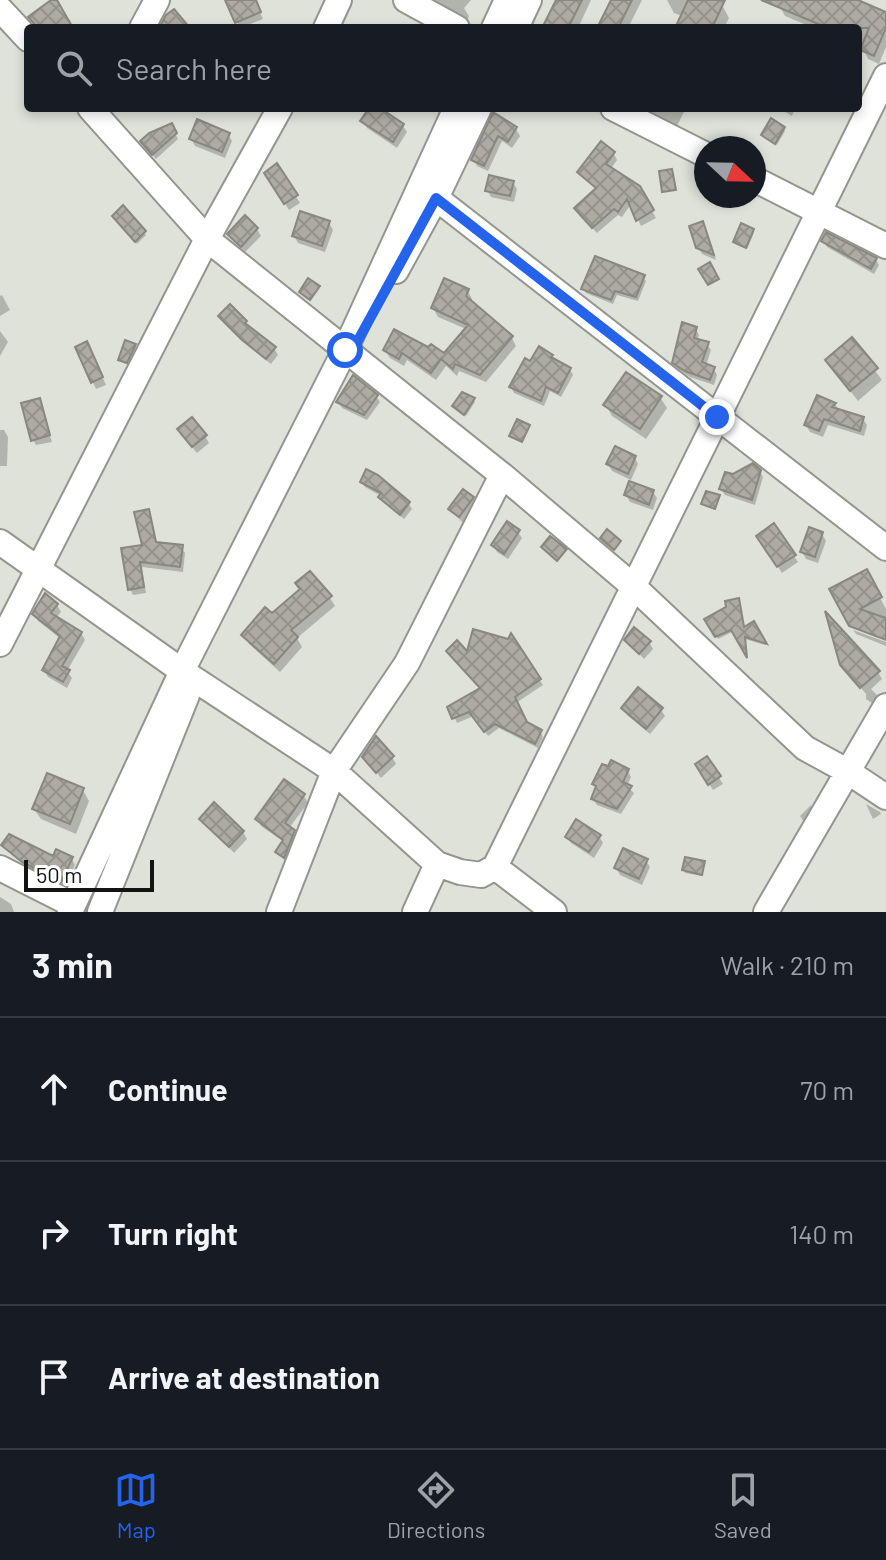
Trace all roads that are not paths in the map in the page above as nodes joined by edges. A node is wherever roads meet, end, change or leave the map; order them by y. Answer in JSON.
{"nodes":[{"id":1,"x":157,"y":0,"type":"edge"},
{"id":2,"x":339,"y":0,"type":"edge"},
{"id":3,"x":406,"y":0,"type":"edge"},
{"id":4,"x":507,"y":0,"type":"edge"},
{"id":5,"x":529,"y":0,"type":"edge"},
{"id":6,"x":0,"y":9,"type":"edge"},
{"id":7,"x":144,"y":24,"type":"edge"},
{"id":8,"x":328,"y":24,"type":"edge"},
{"id":9,"x":450,"y":24,"type":"edge"},
{"id":10,"x":496,"y":24,"type":"edge"},
{"id":11,"x":518,"y":24,"type":"edge"},
{"id":12,"x":24,"y":35,"type":"edge"},
{"id":13,"x":886,"y":76,"type":"edge"},
{"id":14,"x":94,"y":112,"type":"edge"},
{"id":15,"x":278,"y":112,"type":"edge"},
{"id":16,"x":454,"y":112,"type":"edge"},
{"id":17,"x":477,"y":112,"type":"edge"},
{"id":18,"x":621,"y":112,"type":"edge"},
{"id":19,"x":694,"y":149,"type":"edge"},
{"id":20,"x":766,"y":185,"type":"edge"},
{"id":21,"x":436,"y":198,"type":"junction"},
{"id":22,"x":818,"y":212,"type":"junction"},
{"id":23,"x":207,"y":239,"type":"junction"},
{"id":24,"x":886,"y":246,"type":"edge"},
{"id":25,"x":348,"y":352,"type":"junction"},
{"id":26,"x":717,"y":417,"type":"junction"},
{"id":27,"x":502,"y":475,"type":"junction"},
{"id":28,"x":0,"y":542,"type":"edge"},
{"id":29,"x":886,"y":548,"type":"edge"},
{"id":30,"x":38,"y":567,"type":"junction"},
{"id":31,"x":633,"y":586,"type":"junction"},
{"id":32,"x":0,"y":644,"type":"edge"},
{"id":33,"x":188,"y":675,"type":"junction"},
{"id":34,"x":886,"y":706,"type":"edge"},
{"id":35,"x":334,"y":771,"type":"junction"},
{"id":36,"x":847,"y":771,"type":"junction"},
{"id":37,"x":886,"y":797,"type":"edge"},
{"id":38,"x":437,"y":864,"type":"junction"},
{"id":39,"x":495,"y":867,"type":"junction"},
{"id":40,"x":0,"y":868,"type":"edge"},
{"id":41,"x":529,"y":904,"type":"edge"},
{"id":42,"x":71,"y":909,"type":"edge"},
{"id":43,"x":100,"y":912,"type":"edge"},
{"id":44,"x":279,"y":912,"type":"edge"},
{"id":45,"x":415,"y":912,"type":"edge"},
{"id":46,"x":554,"y":912,"type":"edge"},
{"id":47,"x":766,"y":912,"type":"edge"}],
"edges":[{"from":1,"to":7,"type":"street"},
{"from":2,"to":8,"type":"street"},
{"from":3,"to":9,"type":"street"},
{"from":4,"to":10,"type":"street"},
{"from":5,"to":11,"type":"street"},
{"from":6,"to":12,"type":"street"},
{"from":13,"to":22,"type":"street"},
{"from":14,"to":23,"type":"street"},
{"from":15,"to":23,"type":"street"},
{"from":16,"to":25,"type":"street"},
{"from":17,"to":21,"type":"street"},
{"from":18,"to":19,"type":"street"},
{"from":20,"to":22,"type":"street"},
{"from":21,"to":25,"type":"street"},
{"from":21,"to":26,"type":"street"},
{"from":22,"to":24,"type":"street"},
{"from":22,"to":26,"type":"street"},
{"from":23,"to":25,"type":"street"},
{"from":23,"to":30,"type":"street"},
{"from":25,"to":27,"type":"street"},
{"from":25,"to":33,"type":"street"},
{"from":26,"to":29,"type":"street"},
{"from":26,"to":31,"type":"street"},
{"from":27,"to":31,"type":"street"},
{"from":27,"to":35,"type":"street"},
{"from":28,"to":30,"type":"street"},
{"from":30,"to":32,"type":"street"},
{"from":30,"to":33,"type":"street"},
{"from":31,"to":36,"type":"street"},
{"from":31,"to":39,"type":"street"},
{"from":33,"to":35,"type":"street"},
{"from":33,"to":42,"type":"street"},
{"from":33,"to":43,"type":"street"},
{"from":34,"to":36,"type":"street"},
{"from":35,"to":38,"type":"street"},
{"from":35,"to":44,"type":"street"},
{"from":36,"to":37,"type":"street"},
{"from":36,"to":47,"type":"street"},
{"from":38,"to":39,"type":"street"},
{"from":38,"to":45,"type":"street"},
{"from":39,"to":41,"type":"street"},
{"from":40,"to":42,"type":"street"},
{"from":41,"to":46,"type":"street"}]}
